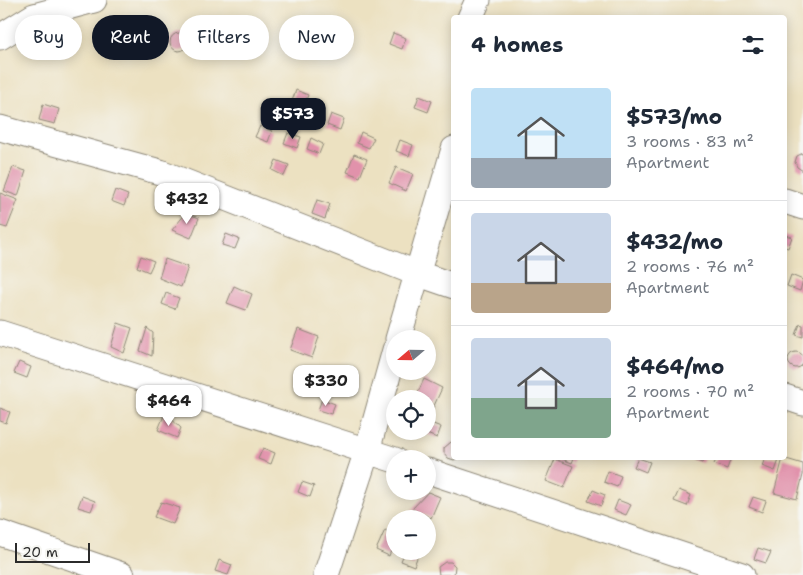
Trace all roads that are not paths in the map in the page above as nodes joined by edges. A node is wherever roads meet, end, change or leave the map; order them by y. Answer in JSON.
{"nodes":[{"id":1,"x":94,"y":0,"type":"edge"},
{"id":2,"x":478,"y":0,"type":"edge"},
{"id":3,"x":471,"y":15,"type":"edge"},
{"id":4,"x":0,"y":37,"type":"edge"},
{"id":5,"x":0,"y":128,"type":"edge"},
{"id":6,"x":451,"y":159,"type":"edge"},
{"id":7,"x":787,"y":202,"type":"edge"},
{"id":8,"x":803,"y":207,"type":"edge"},
{"id":9,"x":416,"y":273,"type":"junction"},
{"id":10,"x":451,"y":285,"type":"edge"},
{"id":11,"x":400,"y":330,"type":"edge"},
{"id":12,"x":0,"y":333,"type":"edge"},
{"id":13,"x":387,"y":380,"type":"edge"},
{"id":14,"x":787,"y":398,"type":"edge"},
{"id":15,"x":803,"y":403,"type":"edge"},
{"id":16,"x":367,"y":451,"type":"junction"},
{"id":17,"x":386,"y":457,"type":"edge"},
{"id":18,"x":436,"y":474,"type":"edge"},
{"id":19,"x":0,"y":533,"type":"edge"},
{"id":20,"x":122,"y":575,"type":"edge"},
{"id":21,"x":326,"y":575,"type":"edge"},
{"id":22,"x":742,"y":575,"type":"edge"}],
"edges":[{"from":1,"to":4,"type":"street"},
{"from":2,"to":3,"type":"street"},
{"from":5,"to":9,"type":"street"},
{"from":6,"to":9,"type":"street"},
{"from":7,"to":8,"type":"street"},
{"from":9,"to":10,"type":"street"},
{"from":9,"to":11,"type":"street"},
{"from":12,"to":16,"type":"street"},
{"from":13,"to":16,"type":"street"},
{"from":14,"to":15,"type":"street"},
{"from":16,"to":17,"type":"street"},
{"from":16,"to":21,"type":"street"},
{"from":18,"to":22,"type":"street"},
{"from":19,"to":20,"type":"street"}]}
